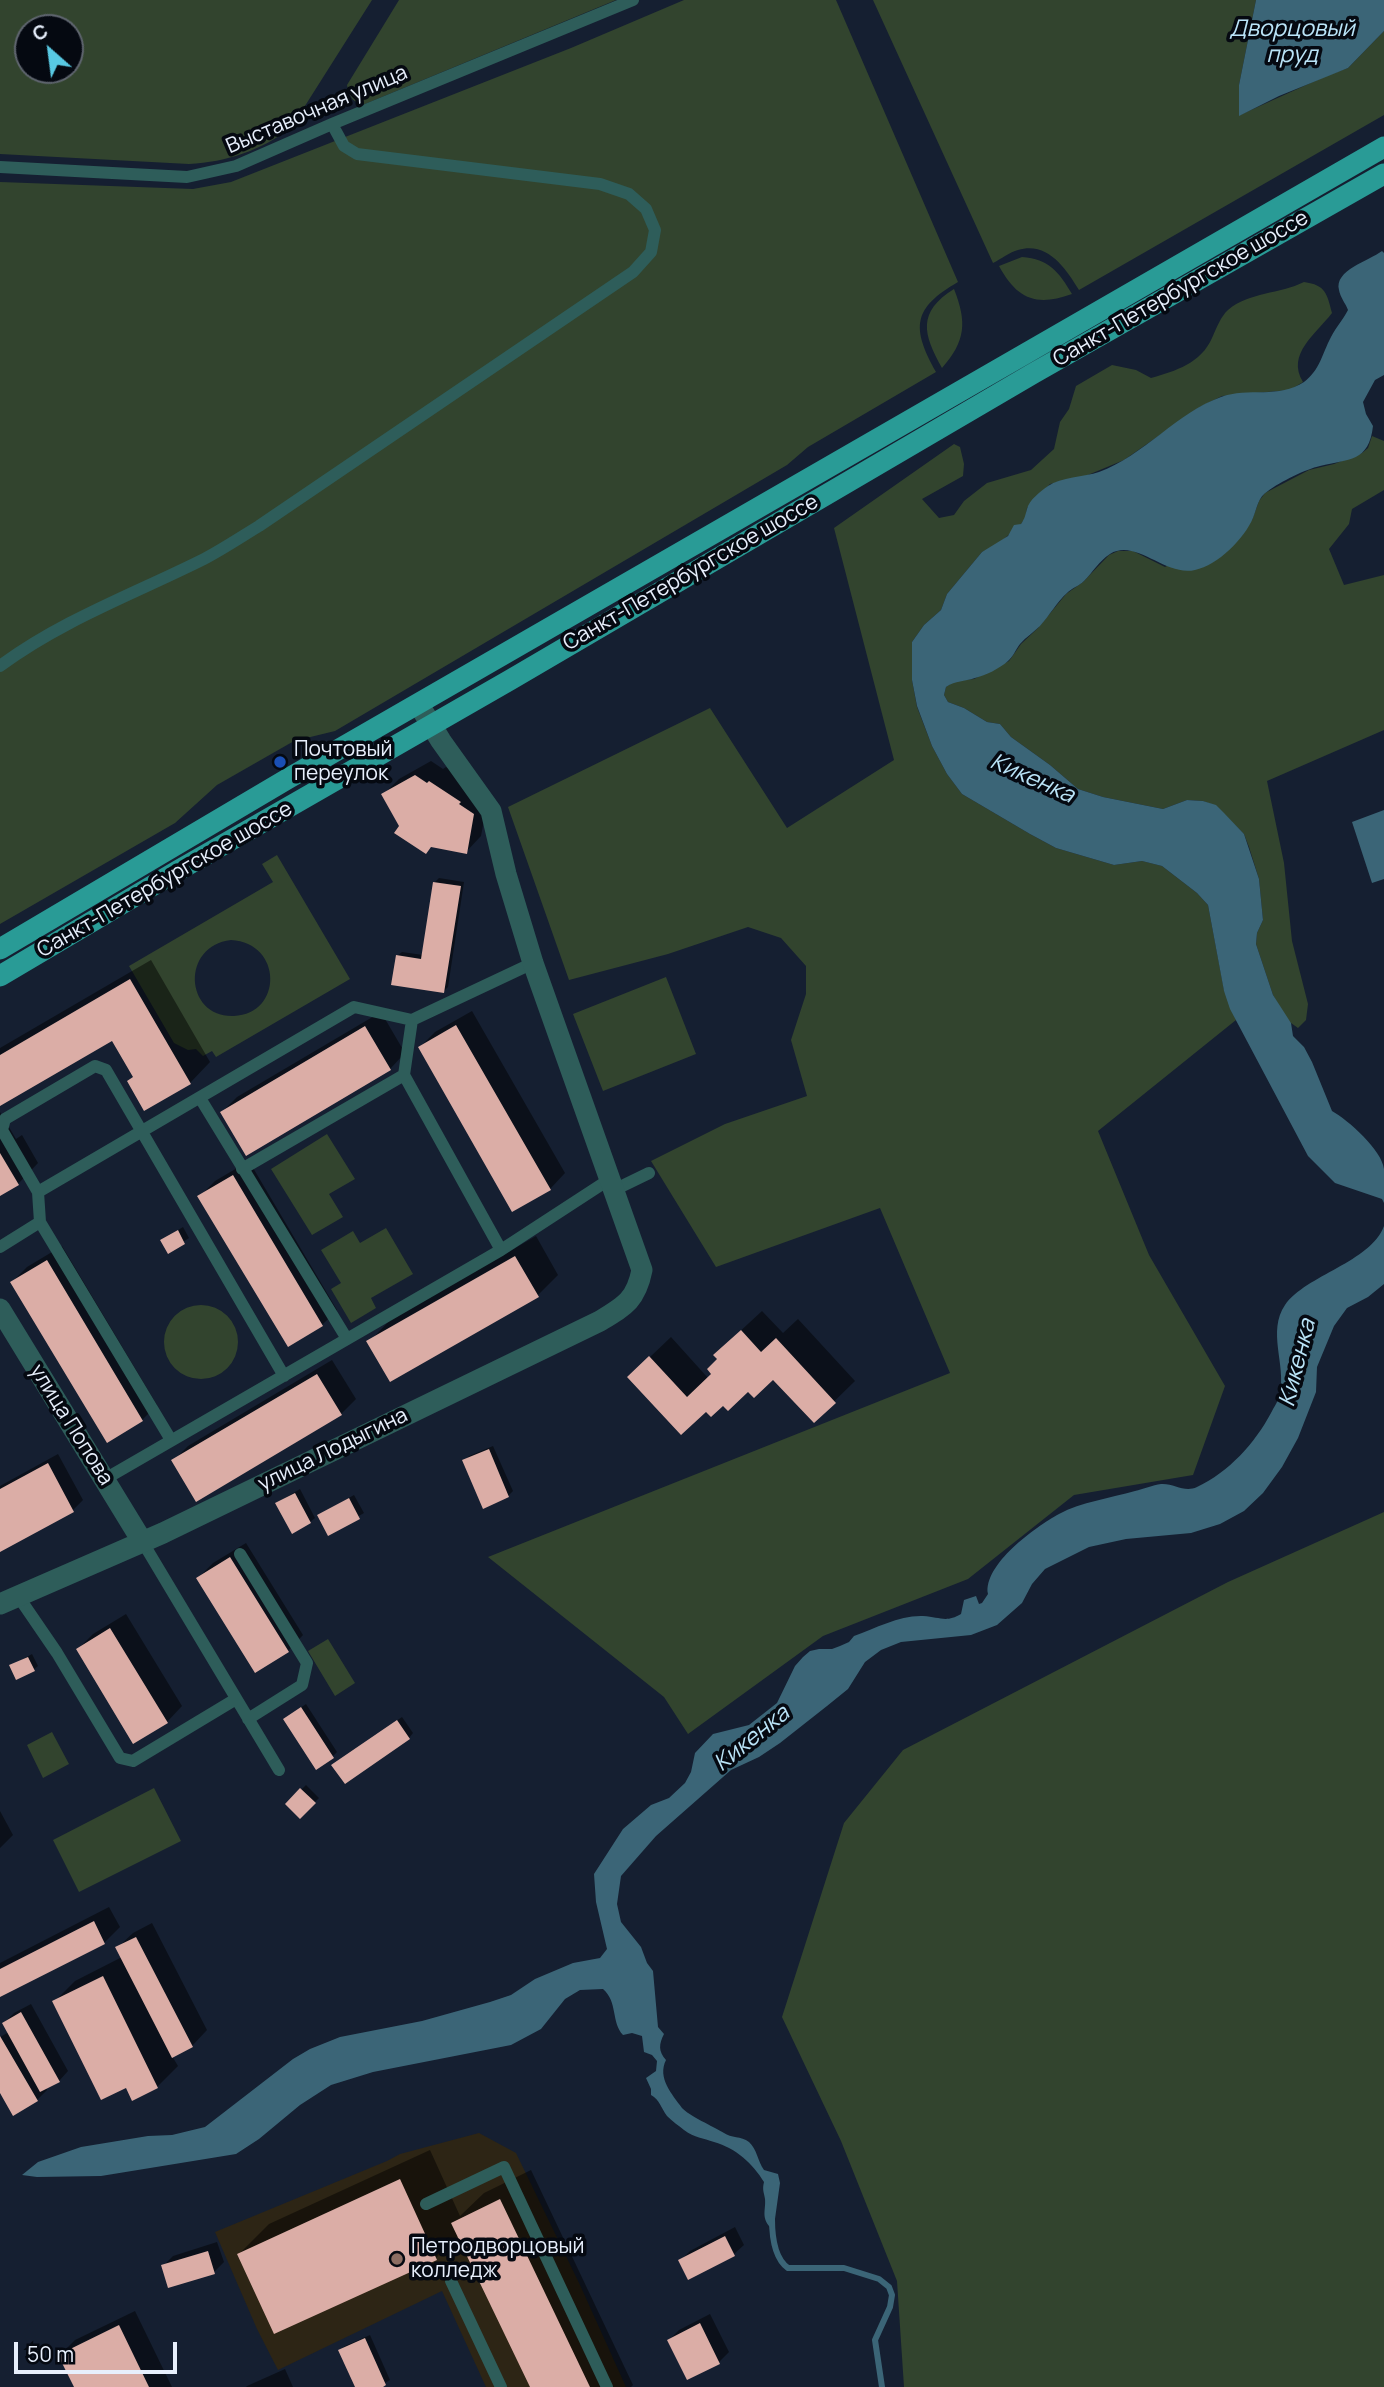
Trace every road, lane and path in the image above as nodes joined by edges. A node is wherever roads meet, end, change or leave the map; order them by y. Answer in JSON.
{"nodes":[{"id":1,"x":633,"y":0,"type":"edge"},
{"id":2,"x":332,"y":124,"type":"junction"},
{"id":3,"x":1384,"y":147,"type":"edge"},
{"id":4,"x":0,"y":167,"type":"edge"},
{"id":5,"x":1384,"y":174,"type":"edge"},
{"id":6,"x":1028,"y":363,"type":"junction"},
{"id":7,"x":0,"y":666,"type":"edge"},
{"id":8,"x":419,"y":705,"type":"junction"},
{"id":9,"x":431,"y":725,"type":"junction"},
{"id":10,"x":0,"y":949,"type":"edge"},
{"id":11,"x":533,"y":963,"type":"junction"},
{"id":12,"x":0,"y":976,"type":"edge"},
{"id":13,"x":412,"y":1020,"type":"junction"},
{"id":14,"x":404,"y":1075,"type":"junction"},
{"id":15,"x":200,"y":1098,"type":"junction"},
{"id":16,"x":142,"y":1132,"type":"junction"},
{"id":17,"x":242,"y":1169,"type":"junction"},
{"id":18,"x":649,"y":1173,"type":"dead end"},
{"id":19,"x":612,"y":1184,"type":"junction"},
{"id":20,"x":38,"y":1192,"type":"junction"},
{"id":21,"x":40,"y":1222,"type":"junction"},
{"id":22,"x":0,"y":1247,"type":"edge"},
{"id":23,"x":501,"y":1250,"type":"junction"},
{"id":24,"x":0,"y":1309,"type":"edge"},
{"id":25,"x":347,"y":1339,"type":"junction"},
{"id":26,"x":284,"y":1376,"type":"junction"},
{"id":27,"x":171,"y":1440,"type":"junction"},
{"id":28,"x":105,"y":1479,"type":"junction"},
{"id":29,"x":142,"y":1541,"type":"junction"},
{"id":30,"x":240,"y":1554,"type":"dead end"},
{"id":31,"x":9,"y":1600,"type":"edge"},
{"id":32,"x":236,"y":1699,"type":"junction"},
{"id":33,"x":248,"y":1719,"type":"junction"},
{"id":34,"x":279,"y":1770,"type":"dead end"},
{"id":35,"x":426,"y":2204,"type":"dead end"},
{"id":36,"x":451,"y":2281,"type":"dead end"},
{"id":37,"x":501,"y":2387,"type":"edge"},
{"id":38,"x":607,"y":2387,"type":"edge"}],
"edges":[{"from":1,"to":2,"type":"lane","name":"Выставочная улица"},
{"from":2,"to":4,"type":"lane","name":"Выставочная улица"},
{"from":2,"to":7,"type":"lane"},
{"from":3,"to":6,"type":"main road","name":"Санкт-Петербургское шоссе"},
{"from":5,"to":6,"type":"main road","name":"Санкт-Петербургское шоссе"},
{"from":6,"to":8,"type":"main road","name":"Санкт-Петербургское шоссе"},
{"from":6,"to":9,"type":"main road","name":"Санкт-Петербургское шоссе"},
{"from":8,"to":9,"type":"street"},
{"from":8,"to":10,"type":"main road","name":"Санкт-Петербургское шоссе"},
{"from":9,"to":11,"type":"street"},
{"from":9,"to":12,"type":"main road","name":"Санкт-Петербургское шоссе"},
{"from":11,"to":13,"type":"lane"},
{"from":11,"to":19,"type":"street"},
{"from":13,"to":14,"type":"lane"},
{"from":13,"to":15,"type":"lane"},
{"from":14,"to":17,"type":"lane"},
{"from":14,"to":23,"type":"lane"},
{"from":15,"to":16,"type":"lane"},
{"from":15,"to":17,"type":"lane"},
{"from":16,"to":20,"type":"lane"},
{"from":16,"to":20,"type":"lane"},
{"from":16,"to":26,"type":"lane"},
{"from":17,"to":25,"type":"lane"},
{"from":18,"to":19,"type":"lane"},
{"from":19,"to":23,"type":"lane"},
{"from":19,"to":29,"type":"street","name":"улица Лодыгина"},
{"from":20,"to":21,"type":"lane"},
{"from":21,"to":22,"type":"lane"},
{"from":21,"to":27,"type":"lane"},
{"from":23,"to":25,"type":"lane"},
{"from":24,"to":28,"type":"street","name":"улица Попова"},
{"from":25,"to":26,"type":"lane"},
{"from":26,"to":27,"type":"lane"},
{"from":27,"to":28,"type":"lane"},
{"from":28,"to":29,"type":"street","name":"улица Попова"},
{"from":29,"to":31,"type":"street","name":"улица Лодыгина"},
{"from":29,"to":32,"type":"lane"},
{"from":30,"to":33,"type":"lane"},
{"from":31,"to":32,"type":"lane"},
{"from":32,"to":33,"type":"lane"},
{"from":33,"to":34,"type":"lane"},
{"from":35,"to":38,"type":"lane"},
{"from":36,"to":37,"type":"lane"}]}
